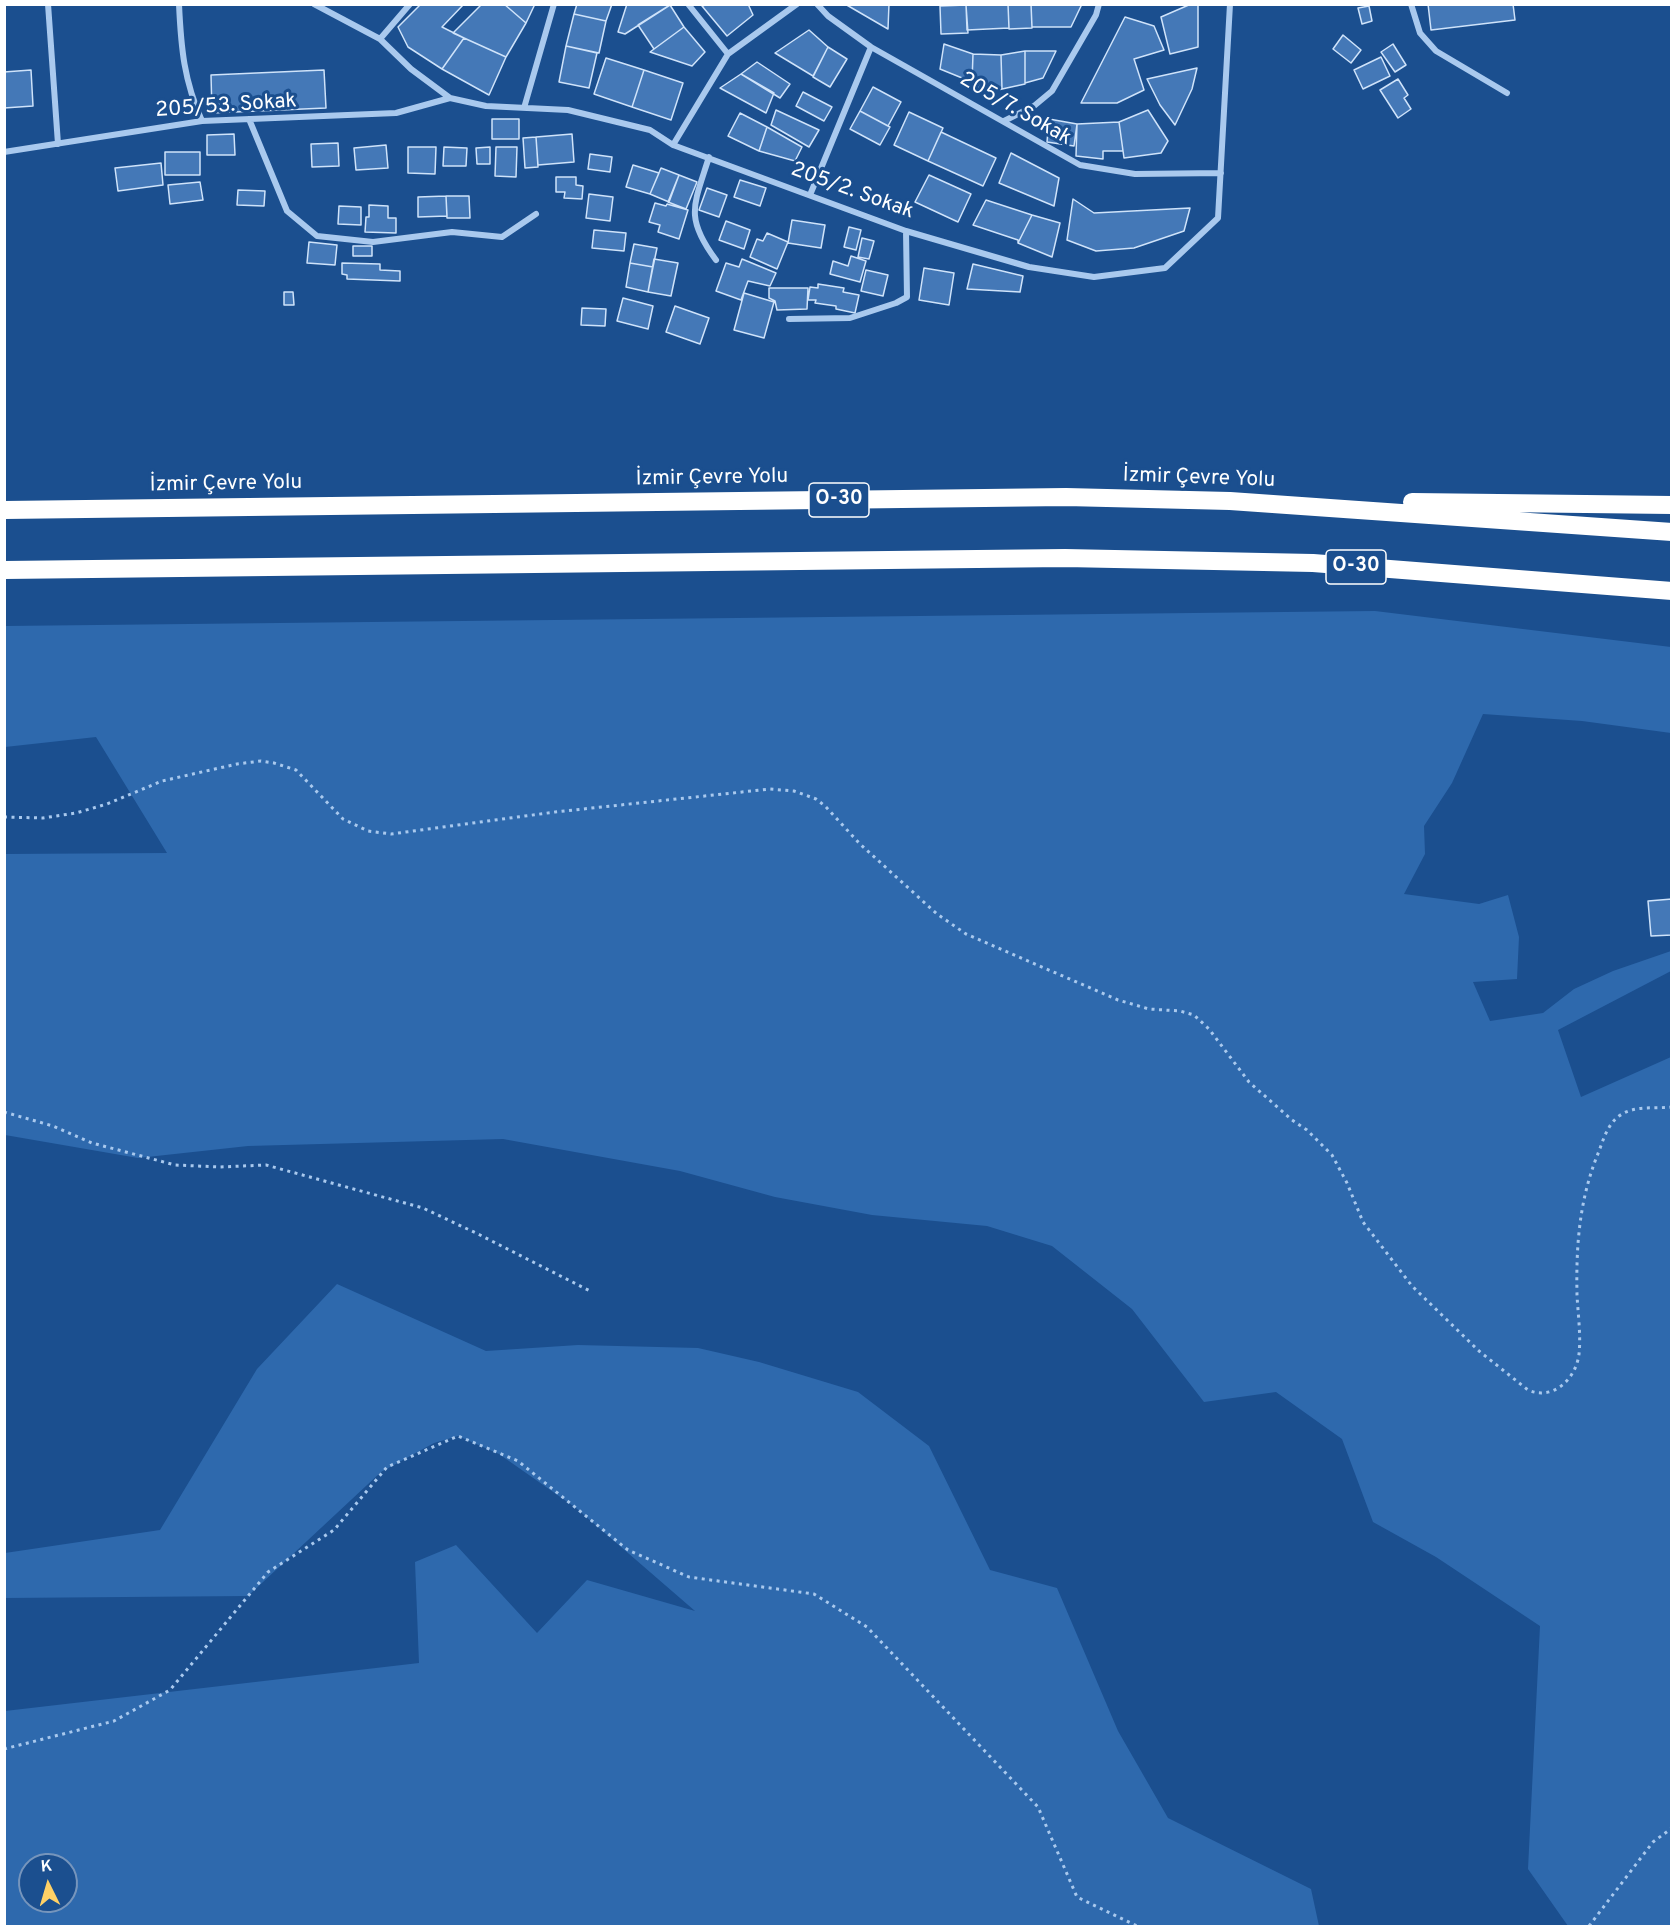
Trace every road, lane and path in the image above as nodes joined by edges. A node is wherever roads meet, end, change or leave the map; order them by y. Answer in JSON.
{"nodes":[{"id":1,"x":48,"y":4,"type":"edge"},
{"id":2,"x":179,"y":4,"type":"edge"},
{"id":3,"x":314,"y":4,"type":"edge"},
{"id":4,"x":410,"y":4,"type":"edge"},
{"id":5,"x":554,"y":4,"type":"edge"},
{"id":6,"x":688,"y":4,"type":"edge"},
{"id":7,"x":798,"y":4,"type":"edge"},
{"id":8,"x":818,"y":4,"type":"edge"},
{"id":9,"x":1099,"y":4,"type":"edge"},
{"id":10,"x":1230,"y":4,"type":"edge"},
{"id":11,"x":1411,"y":4,"type":"edge"},
{"id":12,"x":380,"y":39,"type":"junction"},
{"id":13,"x":871,"y":47,"type":"junction"},
{"id":14,"x":728,"y":54,"type":"junction"},
{"id":15,"x":1507,"y":93,"type":"dead end"},
{"id":16,"x":450,"y":98,"type":"junction"},
{"id":17,"x":524,"y":108,"type":"junction"},
{"id":18,"x":249,"y":119,"type":"junction"},
{"id":19,"x":202,"y":121,"type":"junction"},
{"id":20,"x":1004,"y":122,"type":"junction"},
{"id":21,"x":58,"y":144,"type":"junction"},
{"id":22,"x":673,"y":145,"type":"junction"},
{"id":23,"x":4,"y":152,"type":"edge"},
{"id":24,"x":709,"y":158,"type":"junction"},
{"id":25,"x":1221,"y":173,"type":"junction"},
{"id":26,"x":810,"y":195,"type":"junction"},
{"id":27,"x":536,"y":214,"type":"dead end"},
{"id":28,"x":906,"y":231,"type":"junction"},
{"id":29,"x":716,"y":260,"type":"dead end"},
{"id":30,"x":789,"y":319,"type":"dead end"},
{"id":31,"x":1230,"y":501,"type":"junction"},
{"id":32,"x":1671,"y":505,"type":"edge"},
{"id":33,"x":4,"y":510,"type":"edge"},
{"id":34,"x":1671,"y":532,"type":"edge"},
{"id":35,"x":4,"y":570,"type":"edge"},
{"id":36,"x":1671,"y":592,"type":"edge"},
{"id":37,"x":4,"y":817,"type":"edge"},
{"id":38,"x":1671,"y":1107,"type":"edge"},
{"id":39,"x":4,"y":1112,"type":"edge"},
{"id":40,"x":592,"y":1292,"type":"dead end"},
{"id":41,"x":4,"y":1749,"type":"edge"},
{"id":42,"x":1671,"y":1828,"type":"edge"},
{"id":43,"x":1137,"y":1926,"type":"edge"},
{"id":44,"x":1589,"y":1926,"type":"edge"}],
"edges":[{"from":1,"to":21,"type":"street"},
{"from":2,"to":19,"type":"street"},
{"from":3,"to":12,"type":"street"},
{"from":4,"to":12,"type":"street"},
{"from":5,"to":17,"type":"street"},
{"from":6,"to":14,"type":"street"},
{"from":7,"to":14,"type":"street"},
{"from":8,"to":13,"type":"street","name":"205/7. Sokak"},
{"from":9,"to":20,"type":"street"},
{"from":10,"to":25,"type":"street","name":"205/2. Sokak"},
{"from":11,"to":15,"type":"street"},
{"from":12,"to":16,"type":"street"},
{"from":13,"to":20,"type":"street","name":"205/7. Sokak"},
{"from":13,"to":26,"type":"street"},
{"from":14,"to":22,"type":"street"},
{"from":16,"to":17,"type":"street","name":"205/2. Sokak"},
{"from":16,"to":18,"type":"street","name":"205/53. Sokak"},
{"from":17,"to":22,"type":"street","name":"205/2. Sokak"},
{"from":18,"to":19,"type":"street","name":"205/53. Sokak"},
{"from":18,"to":27,"type":"street"},
{"from":19,"to":21,"type":"street","name":"205/53. Sokak"},
{"from":20,"to":25,"type":"street","name":"205/7. Sokak"},
{"from":21,"to":23,"type":"street","name":"205/53. Sokak"},
{"from":22,"to":24,"type":"street","name":"205/2. Sokak"},
{"from":24,"to":26,"type":"street","name":"205/2. Sokak"},
{"from":24,"to":29,"type":"street"},
{"from":25,"to":28,"type":"street","name":"205/2. Sokak"},
{"from":26,"to":28,"type":"street","name":"205/2. Sokak"},
{"from":28,"to":30,"type":"street"},
{"from":31,"to":32,"type":"highway"},
{"from":31,"to":33,"type":"highway","name":"İzmir Çevre Yolu","number":"O-30"},
{"from":31,"to":34,"type":"highway","name":"İzmir Çevre Yolu","number":"O-30"},
{"from":35,"to":36,"type":"highway","number":"O-30"},
{"from":37,"to":38,"type":"path"},
{"from":39,"to":40,"type":"path"},
{"from":41,"to":43,"type":"path"},
{"from":42,"to":44,"type":"path"}]}
